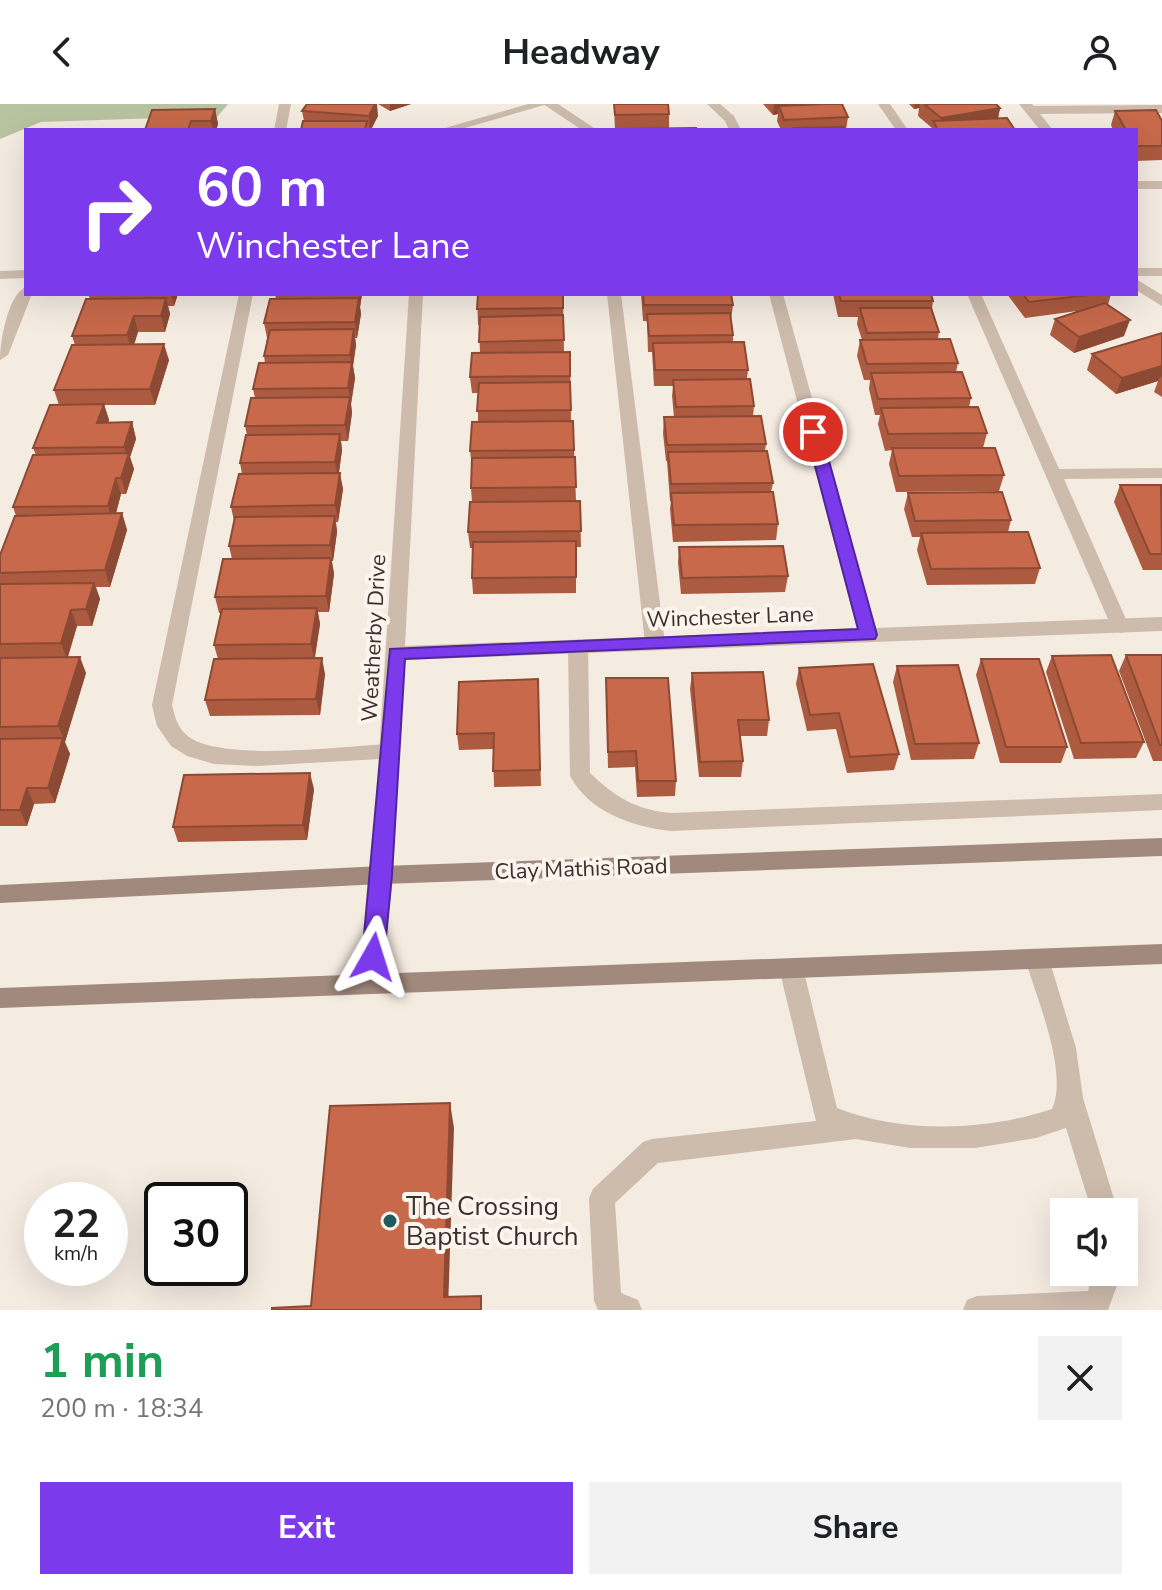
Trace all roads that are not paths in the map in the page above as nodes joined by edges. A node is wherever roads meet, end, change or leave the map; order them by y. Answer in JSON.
{"nodes":[{"id":1,"x":285,"y":104,"type":"edge"},
{"id":2,"x":540,"y":104,"type":"edge"},
{"id":3,"x":713,"y":104,"type":"edge"},
{"id":4,"x":884,"y":104,"type":"edge"},
{"id":5,"x":1027,"y":107,"type":"edge"},
{"id":6,"x":1162,"y":109,"type":"edge"},
{"id":7,"x":280,"y":128,"type":"edge"},
{"id":8,"x":450,"y":128,"type":"edge"},
{"id":9,"x":587,"y":128,"type":"edge"},
{"id":10,"x":734,"y":128,"type":"edge"},
{"id":11,"x":901,"y":128,"type":"edge"},
{"id":12,"x":1045,"y":128,"type":"edge"},
{"id":13,"x":1138,"y":185,"type":"edge"},
{"id":14,"x":1162,"y":185,"type":"edge"},
{"id":15,"x":1138,"y":272,"type":"edge"},
{"id":16,"x":1162,"y":272,"type":"edge"},
{"id":17,"x":24,"y":274,"type":"edge"},
{"id":18,"x":0,"y":275,"type":"edge"},
{"id":19,"x":1138,"y":284,"type":"edge"},
{"id":20,"x":24,"y":296,"type":"edge"},
{"id":21,"x":246,"y":296,"type":"edge"},
{"id":22,"x":416,"y":296,"type":"edge"},
{"id":23,"x":614,"y":296,"type":"edge"},
{"id":24,"x":777,"y":296,"type":"edge"},
{"id":25,"x":975,"y":296,"type":"edge"},
{"id":26,"x":1162,"y":302,"type":"edge"},
{"id":27,"x":0,"y":355,"type":"edge"},
{"id":28,"x":1162,"y":473,"type":"edge"},
{"id":29,"x":1053,"y":474,"type":"junction"},
{"id":30,"x":1162,"y":624,"type":"edge"},
{"id":31,"x":1120,"y":626,"type":"junction"},
{"id":32,"x":868,"y":635,"type":"junction"},
{"id":33,"x":655,"y":643,"type":"junction"},
{"id":34,"x":578,"y":646,"type":"junction"},
{"id":35,"x":396,"y":653,"type":"junction"},
{"id":36,"x":390,"y":752,"type":"junction"},
{"id":37,"x":1162,"y":802,"type":"edge"},
{"id":38,"x":1162,"y":847,"type":"edge"},
{"id":39,"x":382,"y":875,"type":"junction"},
{"id":40,"x":0,"y":894,"type":"edge"},
{"id":41,"x":1162,"y":954,"type":"edge"},
{"id":42,"x":1037,"y":959,"type":"junction"},
{"id":43,"x":791,"y":968,"type":"junction"},
{"id":44,"x":370,"y":984,"type":"junction"},
{"id":45,"x":0,"y":998,"type":"edge"},
{"id":46,"x":1070,"y":1098,"type":"junction"},
{"id":47,"x":851,"y":1129,"type":"junction"},
{"id":48,"x":1101,"y":1198,"type":"edge"},
{"id":49,"x":1103,"y":1286,"type":"edge"},
{"id":50,"x":628,"y":1310,"type":"edge"},
{"id":51,"x":977,"y":1310,"type":"edge"}],
"edges":[{"from":1,"to":7,"type":"street"},
{"from":2,"to":8,"type":"street"},
{"from":2,"to":9,"type":"street"},
{"from":3,"to":10,"type":"street"},
{"from":4,"to":11,"type":"street"},
{"from":5,"to":6,"type":"street"},
{"from":5,"to":12,"type":"street"},
{"from":13,"to":14,"type":"street"},
{"from":15,"to":16,"type":"street"},
{"from":17,"to":18,"type":"street"},
{"from":19,"to":26,"type":"street"},
{"from":20,"to":27,"type":"street"},
{"from":21,"to":36,"type":"street"},
{"from":22,"to":35,"type":"street","name":"Weatherby Drive"},
{"from":23,"to":33,"type":"street"},
{"from":24,"to":32,"type":"street"},
{"from":25,"to":29,"type":"street"},
{"from":28,"to":29,"type":"street"},
{"from":29,"to":31,"type":"street"},
{"from":30,"to":31,"type":"street","name":"Winchester Lane"},
{"from":31,"to":32,"type":"street","name":"Winchester Lane"},
{"from":32,"to":33,"type":"street","name":"Winchester Lane"},
{"from":33,"to":34,"type":"street","name":"Winchester Lane"},
{"from":34,"to":35,"type":"street","name":"Winchester Lane"},
{"from":34,"to":37,"type":"street"},
{"from":35,"to":36,"type":"street","name":"Weatherby Drive"},
{"from":36,"to":39,"type":"street","name":"Weatherby Drive"},
{"from":38,"to":39,"type":"main road","name":"Clay Mathis Road"},
{"from":39,"to":40,"type":"main road","name":"Clay Mathis Road"},
{"from":39,"to":44,"type":"street","name":"Weatherby Drive"},
{"from":41,"to":42,"type":"main road"},
{"from":42,"to":43,"type":"main road"},
{"from":42,"to":46,"type":"street"},
{"from":43,"to":44,"type":"main road"},
{"from":43,"to":47,"type":"street"},
{"from":44,"to":45,"type":"main road"},
{"from":46,"to":47,"type":"street"},
{"from":46,"to":48,"type":"street"},
{"from":47,"to":50,"type":"street"},
{"from":49,"to":51,"type":"street"}]}
